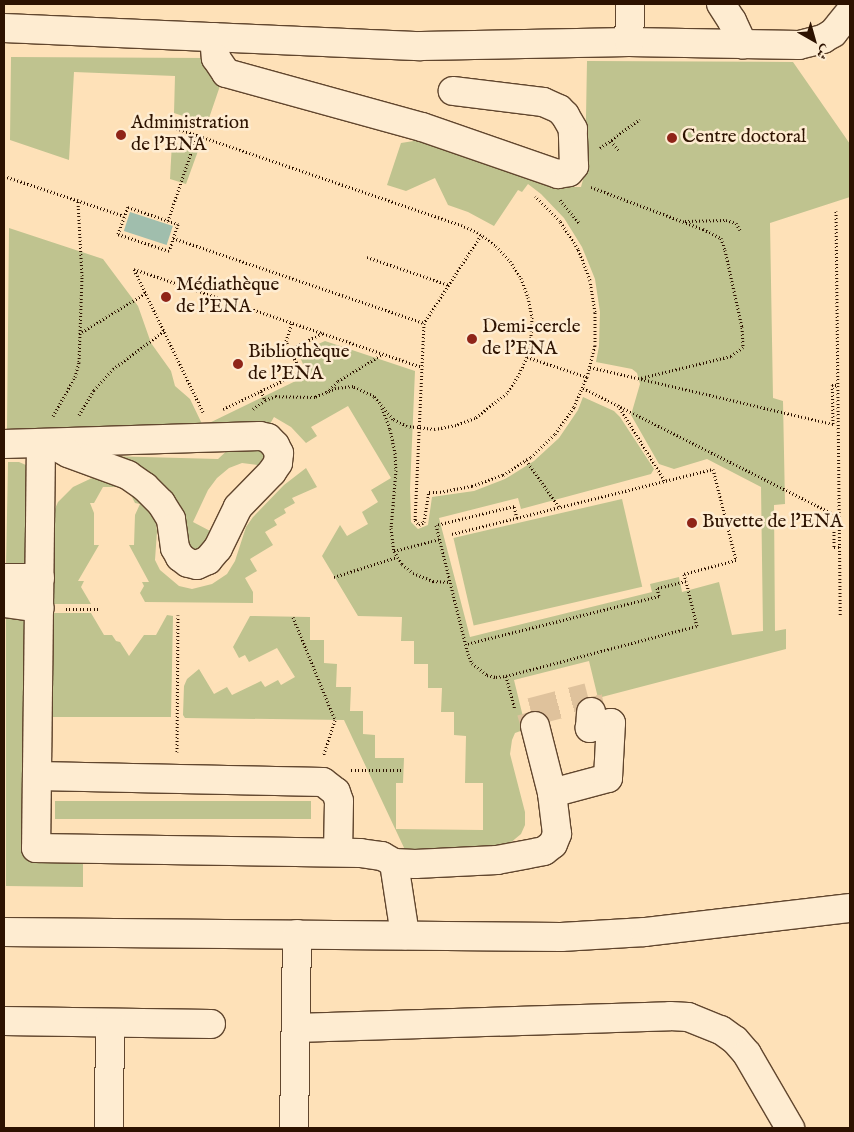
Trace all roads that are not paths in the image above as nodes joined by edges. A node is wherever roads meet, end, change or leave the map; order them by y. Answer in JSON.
{"nodes":[{"id":1,"x":630,"y":4,"type":"edge"},
{"id":2,"x":720,"y":4,"type":"edge"},
{"id":3,"x":850,"y":12,"type":"edge"},
{"id":4,"x":4,"y":28,"type":"edge"},
{"id":5,"x":214,"y":37,"type":"junction"},
{"id":6,"x":629,"y":42,"type":"junction"},
{"id":7,"x":743,"y":45,"type":"junction"},
{"id":8,"x":453,"y":91,"type":"dead end"},
{"id":9,"x":52,"y":443,"type":"junction"},
{"id":10,"x":4,"y":444,"type":"edge"},
{"id":11,"x":4,"y":578,"type":"edge"},
{"id":12,"x":40,"y":578,"type":"junction"},
{"id":13,"x":4,"y":603,"type":"edge"},
{"id":14,"x":40,"y":608,"type":"junction"},
{"id":15,"x":591,"y":712,"type":"tunnel mouth"},
{"id":16,"x":535,"y":726,"type":"tunnel mouth"},
{"id":17,"x":37,"y":776,"type":"junction"},
{"id":18,"x":552,"y":793,"type":"junction"},
{"id":19,"x":338,"y":852,"type":"junction"},
{"id":20,"x":394,"y":863,"type":"junction"},
{"id":21,"x":850,"y":908,"type":"edge"},
{"id":22,"x":4,"y":932,"type":"edge"},
{"id":23,"x":297,"y":934,"type":"junction"},
{"id":24,"x":405,"y":935,"type":"junction"},
{"id":25,"x":4,"y":1021,"type":"edge"},
{"id":26,"x":110,"y":1023,"type":"junction"},
{"id":27,"x":211,"y":1024,"type":"dead end"},
{"id":28,"x":296,"y":1028,"type":"junction"},
{"id":29,"x":109,"y":1128,"type":"edge"},
{"id":30,"x":294,"y":1128,"type":"edge"},
{"id":31,"x":790,"y":1128,"type":"edge"}],
"edges":[{"from":1,"to":6,"type":"street"},
{"from":2,"to":7,"type":"street"},
{"from":3,"to":7,"type":"street"},
{"from":4,"to":5,"type":"street"},
{"from":5,"to":6,"type":"street"},
{"from":5,"to":8,"type":"street"},
{"from":6,"to":7,"type":"street"},
{"from":9,"to":9,"type":"street"},
{"from":9,"to":10,"type":"street"},
{"from":9,"to":12,"type":"street"},
{"from":11,"to":12,"type":"street"},
{"from":12,"to":14,"type":"street"},
{"from":13,"to":14,"type":"street"},
{"from":14,"to":17,"type":"street"},
{"from":15,"to":18,"type":"street"},
{"from":16,"to":18,"type":"street"},
{"from":17,"to":19,"type":"street"},
{"from":17,"to":19,"type":"street"},
{"from":18,"to":20,"type":"street"},
{"from":19,"to":20,"type":"street"},
{"from":20,"to":24,"type":"street"},
{"from":21,"to":24,"type":"street"},
{"from":22,"to":23,"type":"street"},
{"from":23,"to":24,"type":"street"},
{"from":23,"to":28,"type":"street"},
{"from":25,"to":26,"type":"street"},
{"from":26,"to":27,"type":"street"},
{"from":26,"to":29,"type":"street"},
{"from":28,"to":30,"type":"street"},
{"from":28,"to":31,"type":"street"}]}
